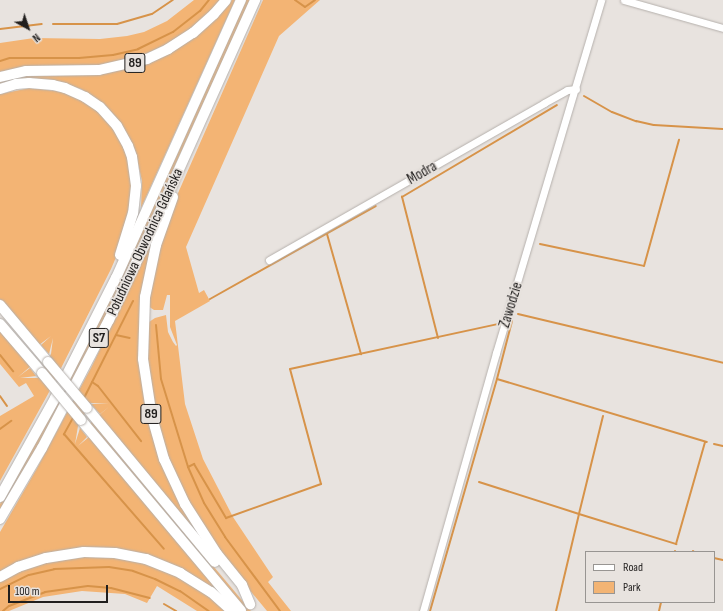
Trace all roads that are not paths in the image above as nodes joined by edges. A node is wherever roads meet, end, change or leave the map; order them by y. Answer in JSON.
{"nodes":[{"id":1,"x":226,"y":0,"type":"edge"},
{"id":2,"x":241,"y":0,"type":"edge"},
{"id":3,"x":255,"y":0,"type":"edge"},
{"id":4,"x":601,"y":0,"type":"edge"},
{"id":5,"x":624,"y":0,"type":"edge"},
{"id":6,"x":723,"y":28,"type":"edge"},
{"id":7,"x":0,"y":77,"type":"edge"},
{"id":8,"x":0,"y":89,"type":"edge"},
{"id":9,"x":576,"y":89,"type":"junction"},
{"id":10,"x":187,"y":152,"type":"junction"},
{"id":11,"x":270,"y":260,"type":"dead end"},
{"id":12,"x":116,"y":278,"type":"junction"},
{"id":13,"x":0,"y":305,"type":"edge"},
{"id":14,"x":0,"y":324,"type":"edge"},
{"id":15,"x":0,"y":497,"type":"edge"},
{"id":16,"x":0,"y":519,"type":"edge"},
{"id":17,"x":0,"y":577,"type":"edge"},
{"id":18,"x":253,"y":607,"type":"edge"},
{"id":19,"x":232,"y":611,"type":"edge"},
{"id":20,"x":241,"y":611,"type":"edge"},
{"id":21,"x":423,"y":611,"type":"edge"}],
"edges":[{"from":1,"to":7,"type":"highway","number":"89"},
{"from":2,"to":12,"type":"highway","name":"Południowa Obwodnica Gdańska","number":"S7"},
{"from":3,"to":10,"type":"highway","name":"Południowa Obwodnica Gdańska","number":"S7"},
{"from":4,"to":9,"type":"street","name":"Zawodzie"},
{"from":5,"to":6,"type":"street"},
{"from":8,"to":12,"type":"highway"},
{"from":9,"to":11,"type":"street","name":"Modra"},
{"from":9,"to":21,"type":"street","name":"Zawodzie"},
{"from":10,"to":16,"type":"highway","name":"Południowa Obwodnica Gdańska","number":"S7"},
{"from":10,"to":18,"type":"highway","number":"89"},
{"from":12,"to":15,"type":"highway","name":"Południowa Obwodnica Gdańska","number":"S7"},
{"from":13,"to":18,"type":"highway","number":"89","bridge":true},
{"from":14,"to":20,"type":"highway","bridge":true},
{"from":17,"to":19,"type":"highway"}]}
